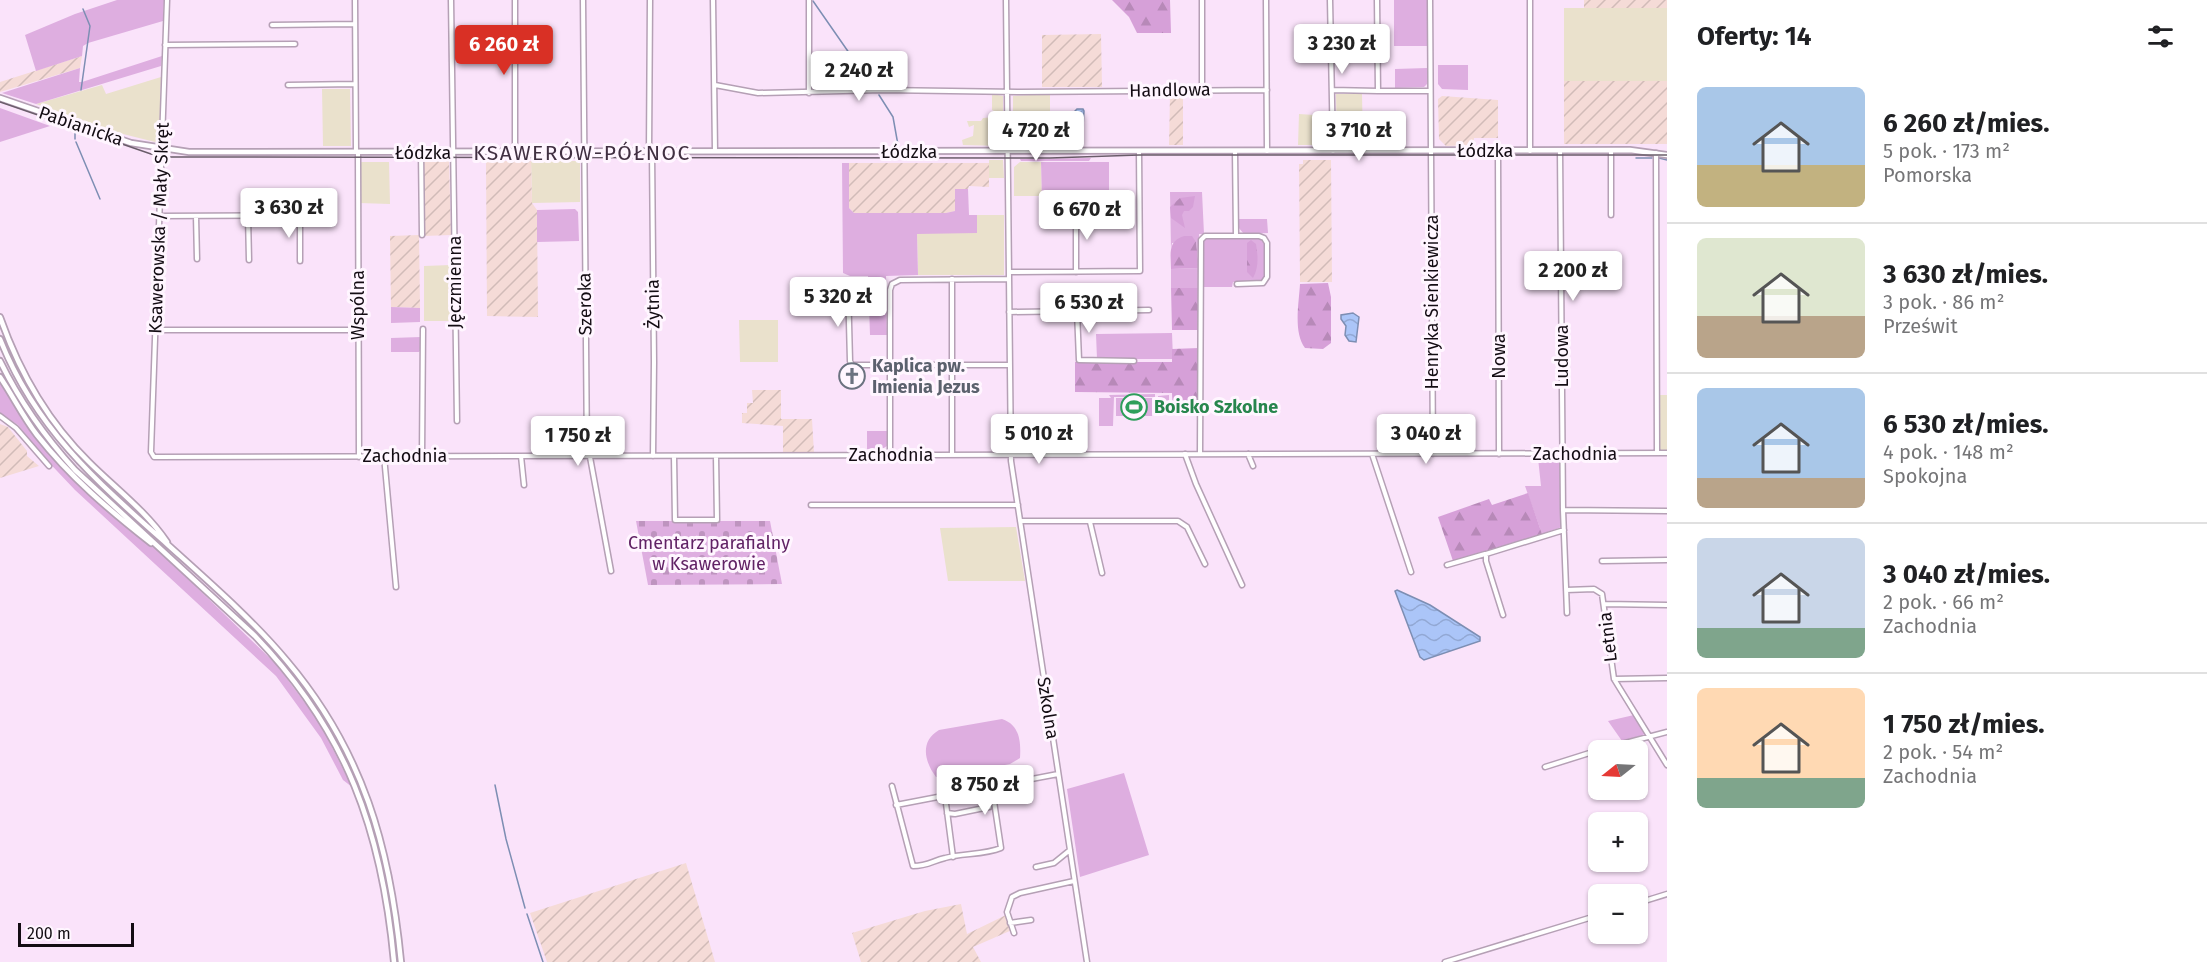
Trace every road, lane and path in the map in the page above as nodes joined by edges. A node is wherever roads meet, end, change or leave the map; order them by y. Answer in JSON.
{"nodes":[{"id":1,"x":167,"y":0,"type":"edge"},
{"id":2,"x":355,"y":0,"type":"edge"},
{"id":3,"x":451,"y":0,"type":"edge"},
{"id":4,"x":515,"y":0,"type":"edge"},
{"id":5,"x":583,"y":0,"type":"edge"},
{"id":6,"x":650,"y":0,"type":"edge"},
{"id":7,"x":714,"y":0,"type":"edge"},
{"id":8,"x":809,"y":0,"type":"edge"},
{"id":9,"x":1006,"y":0,"type":"edge"},
{"id":10,"x":1202,"y":0,"type":"edge"},
{"id":11,"x":1266,"y":0,"type":"edge"},
{"id":12,"x":1330,"y":0,"type":"edge"},
{"id":13,"x":1377,"y":0,"type":"edge"},
{"id":14,"x":1430,"y":0,"type":"edge"},
{"id":15,"x":1530,"y":0,"type":"edge"},
{"id":16,"x":355,"y":24,"type":"junction"},
{"id":17,"x":272,"y":25,"type":"dead end"},
{"id":18,"x":295,"y":44,"type":"dead end"},
{"id":19,"x":165,"y":45,"type":"junction"},
{"id":20,"x":354,"y":84,"type":"junction"},
{"id":21,"x":288,"y":85,"type":"dead end"},
{"id":22,"x":715,"y":85,"type":"junction"},
{"id":23,"x":1202,"y":90,"type":"junction"},
{"id":24,"x":1267,"y":90,"type":"junction"},
{"id":25,"x":1332,"y":90,"type":"junction"},
{"id":26,"x":1378,"y":90,"type":"junction"},
{"id":27,"x":1430,"y":91,"type":"junction"},
{"id":28,"x":1007,"y":92,"type":"junction"},
{"id":29,"x":809,"y":93,"type":"junction"},
{"id":30,"x":0,"y":98,"type":"edge"},
{"id":31,"x":163,"y":150,"type":"junction"},
{"id":32,"x":1611,"y":150,"type":"junction"},
{"id":33,"x":1008,"y":151,"type":"junction"},
{"id":34,"x":1139,"y":151,"type":"junction"},
{"id":35,"x":1235,"y":151,"type":"junction"},
{"id":36,"x":1267,"y":151,"type":"junction"},
{"id":37,"x":1333,"y":151,"type":"junction"},
{"id":38,"x":1431,"y":151,"type":"junction"},
{"id":39,"x":1498,"y":151,"type":"junction"},
{"id":40,"x":1530,"y":151,"type":"junction"},
{"id":41,"x":1560,"y":151,"type":"junction"},
{"id":42,"x":584,"y":152,"type":"junction"},
{"id":43,"x":650,"y":152,"type":"junction"},
{"id":44,"x":715,"y":152,"type":"junction"},
{"id":45,"x":1656,"y":152,"type":"junction"},
{"id":46,"x":357,"y":153,"type":"junction"},
{"id":47,"x":421,"y":153,"type":"junction"},
{"id":48,"x":453,"y":153,"type":"junction"},
{"id":49,"x":515,"y":153,"type":"junction"},
{"id":50,"x":1667,"y":155,"type":"edge"},
{"id":51,"x":1076,"y":210,"type":"dead end"},
{"id":52,"x":322,"y":215,"type":"dead end"},
{"id":53,"x":1611,"y":215,"type":"dead end"},
{"id":54,"x":159,"y":216,"type":"junction"},
{"id":55,"x":196,"y":216,"type":"junction"},
{"id":56,"x":248,"y":216,"type":"junction"},
{"id":57,"x":300,"y":216,"type":"junction"},
{"id":58,"x":422,"y":235,"type":"dead end"},
{"id":59,"x":1236,"y":236,"type":"junction"},
{"id":60,"x":197,"y":259,"type":"dead end"},
{"id":61,"x":249,"y":260,"type":"dead end"},
{"id":62,"x":300,"y":261,"type":"dead end"},
{"id":63,"x":1009,"y":272,"type":"junction"},
{"id":64,"x":1076,"y":272,"type":"junction"},
{"id":65,"x":952,"y":279,"type":"junction"},
{"id":66,"x":1009,"y":279,"type":"junction"},
{"id":67,"x":1237,"y":284,"type":"dead end"},
{"id":68,"x":848,"y":285,"type":"dead end"},
{"id":69,"x":1149,"y":310,"type":"dead end"},
{"id":70,"x":1077,"y":311,"type":"junction"},
{"id":71,"x":1010,"y":312,"type":"junction"},
{"id":72,"x":0,"y":317,"type":"edge"},
{"id":73,"x":423,"y":329,"type":"dead end"},
{"id":74,"x":155,"y":330,"type":"junction"},
{"id":75,"x":358,"y":330,"type":"junction"},
{"id":76,"x":0,"y":339,"type":"edge"},
{"id":77,"x":0,"y":361,"type":"edge"},
{"id":78,"x":1134,"y":361,"type":"dead end"},
{"id":79,"x":890,"y":365,"type":"junction"},
{"id":80,"x":952,"y":365,"type":"junction"},
{"id":81,"x":1010,"y":365,"type":"junction"},
{"id":82,"x":0,"y":377,"type":"edge"},
{"id":83,"x":0,"y":416,"type":"edge"},
{"id":84,"x":457,"y":421,"type":"dead end"},
{"id":85,"x":1657,"y":453,"type":"junction"},
{"id":86,"x":1667,"y":453,"type":"edge"},
{"id":87,"x":890,"y":454,"type":"junction"},
{"id":88,"x":1185,"y":454,"type":"junction"},
{"id":89,"x":1200,"y":454,"type":"junction"},
{"id":90,"x":1248,"y":454,"type":"junction"},
{"id":91,"x":1372,"y":454,"type":"junction"},
{"id":92,"x":1433,"y":454,"type":"junction"},
{"id":93,"x":1499,"y":454,"type":"junction"},
{"id":94,"x":1563,"y":454,"type":"junction"},
{"id":95,"x":152,"y":455,"type":"joint"},
{"id":96,"x":952,"y":455,"type":"junction"},
{"id":97,"x":1011,"y":455,"type":"junction"},
{"id":98,"x":384,"y":456,"type":"junction"},
{"id":99,"x":422,"y":456,"type":"junction"},
{"id":100,"x":521,"y":456,"type":"junction"},
{"id":101,"x":588,"y":456,"type":"junction"},
{"id":102,"x":653,"y":456,"type":"junction"},
{"id":103,"x":674,"y":456,"type":"junction"},
{"id":104,"x":716,"y":456,"type":"junction"},
{"id":105,"x":359,"y":457,"type":"junction"},
{"id":106,"x":49,"y":466,"type":"dead end"},
{"id":107,"x":1253,"y":466,"type":"dead end"},
{"id":108,"x":524,"y":485,"type":"dead end"},
{"id":109,"x":811,"y":505,"type":"dead end"},
{"id":110,"x":1018,"y":506,"type":"junction"},
{"id":111,"x":1563,"y":510,"type":"junction"},
{"id":112,"x":1667,"y":511,"type":"edge"},
{"id":113,"x":1020,"y":521,"type":"junction"},
{"id":114,"x":1090,"y":522,"type":"junction"},
{"id":115,"x":1564,"y":530,"type":"junction"},
{"id":116,"x":159,"y":547,"type":"junction"},
{"id":117,"x":170,"y":547,"type":"junction"},
{"id":118,"x":1486,"y":554,"type":"junction"},
{"id":119,"x":1667,"y":560,"type":"edge"},
{"id":120,"x":1602,"y":561,"type":"dead end"},
{"id":121,"x":1205,"y":564,"type":"dead end"},
{"id":122,"x":1447,"y":565,"type":"dead end"},
{"id":123,"x":611,"y":571,"type":"dead end"},
{"id":124,"x":1411,"y":572,"type":"dead end"},
{"id":125,"x":1102,"y":573,"type":"dead end"},
{"id":126,"x":1242,"y":585,"type":"dead end"},
{"id":127,"x":396,"y":587,"type":"dead end"},
{"id":128,"x":1566,"y":590,"type":"junction"},
{"id":129,"x":1604,"y":604,"type":"junction"},
{"id":130,"x":1667,"y":605,"type":"edge"},
{"id":131,"x":1567,"y":613,"type":"dead end"},
{"id":132,"x":1503,"y":615,"type":"dead end"},
{"id":133,"x":1667,"y":678,"type":"edge"},
{"id":134,"x":1614,"y":679,"type":"junction"},
{"id":135,"x":1667,"y":732,"type":"edge"},
{"id":136,"x":1649,"y":735,"type":"junction"},
{"id":137,"x":1632,"y":740,"type":"edge"},
{"id":138,"x":1588,"y":753,"type":"edge"},
{"id":139,"x":1667,"y":765,"type":"edge"},
{"id":140,"x":1545,"y":767,"type":"dead end"},
{"id":141,"x":1058,"y":774,"type":"junction"},
{"id":142,"x":892,"y":786,"type":"dead end"},
{"id":143,"x":992,"y":788,"type":"junction"},
{"id":144,"x":945,"y":796,"type":"junction"},
{"id":145,"x":896,"y":805,"type":"junction"},
{"id":146,"x":989,"y":807,"type":"dead end"},
{"id":147,"x":947,"y":813,"type":"junction"},
{"id":148,"x":1070,"y":850,"type":"junction"},
{"id":149,"x":953,"y":857,"type":"junction"},
{"id":150,"x":1036,"y":867,"type":"dead end"},
{"id":151,"x":1074,"y":881,"type":"junction"},
{"id":152,"x":1667,"y":894,"type":"edge"},
{"id":153,"x":1648,"y":900,"type":"edge"},
{"id":154,"x":1588,"y":918,"type":"edge"},
{"id":155,"x":1031,"y":920,"type":"dead end"},
{"id":156,"x":1010,"y":922,"type":"junction"},
{"id":157,"x":1014,"y":933,"type":"dead end"},
{"id":158,"x":394,"y":962,"type":"edge"},
{"id":159,"x":400,"y":962,"type":"edge"},
{"id":160,"x":1087,"y":962,"type":"edge"},
{"id":161,"x":1445,"y":962,"type":"edge"}],
"edges":[{"from":1,"to":19,"type":"street","name":"Ksawerowska / Mały Skręt"},
{"from":2,"to":16,"type":"street","name":"Wspólna"},
{"from":3,"to":48,"type":"street","name":"Jęczmienna"},
{"from":4,"to":49,"type":"street"},
{"from":5,"to":42,"type":"street","name":"Szeroka"},
{"from":6,"to":43,"type":"street","name":"Żytnia"},
{"from":7,"to":22,"type":"street"},
{"from":8,"to":29,"type":"street"},
{"from":9,"to":28,"type":"street","name":"Szkolna"},
{"from":10,"to":23,"type":"street"},
{"from":11,"to":24,"type":"street"},
{"from":12,"to":25,"type":"street"},
{"from":13,"to":26,"type":"street"},
{"from":14,"to":27,"type":"street","name":"Henryka Sienkiewicza"},
{"from":15,"to":40,"type":"street"},
{"from":16,"to":17,"type":"street"},
{"from":16,"to":20,"type":"street","name":"Wspólna"},
{"from":18,"to":19,"type":"street"},
{"from":19,"to":31,"type":"street","name":"Ksawerowska / Mały Skręt"},
{"from":20,"to":21,"type":"street"},
{"from":20,"to":46,"type":"street","name":"Wspólna"},
{"from":22,"to":29,"type":"street","name":"Handlowa"},
{"from":22,"to":44,"type":"street"},
{"from":23,"to":24,"type":"street","name":"Handlowa"},
{"from":23,"to":28,"type":"street","name":"Handlowa"},
{"from":24,"to":36,"type":"street"},
{"from":25,"to":26,"type":"street"},
{"from":25,"to":37,"type":"street"},
{"from":26,"to":27,"type":"street"},
{"from":27,"to":38,"type":"street","name":"Henryka Sienkiewicza"},
{"from":28,"to":29,"type":"street","name":"Handlowa"},
{"from":28,"to":33,"type":"street","name":"Szkolna"},
{"from":30,"to":31,"type":"main road","name":"Pabianicka"},
{"from":31,"to":46,"type":"main road","name":"Łódzka"},
{"from":31,"to":54,"type":"street","name":"Ksawerowska / Mały Skręt"},
{"from":32,"to":41,"type":"main road","name":"Łódzka"},
{"from":32,"to":45,"type":"main road","name":"Łódzka"},
{"from":32,"to":53,"type":"street"},
{"from":33,"to":34,"type":"main road","name":"Łódzka"},
{"from":33,"to":44,"type":"main road","name":"Łódzka"},
{"from":33,"to":63,"type":"street","name":"Szkolna"},
{"from":34,"to":35,"type":"main road","name":"Łódzka"},
{"from":34,"to":64,"type":"street"},
{"from":35,"to":36,"type":"main road","name":"Łódzka"},
{"from":35,"to":59,"type":"street"},
{"from":36,"to":37,"type":"main road","name":"Łódzka"},
{"from":37,"to":38,"type":"main road","name":"Łódzka"},
{"from":38,"to":39,"type":"main road","name":"Łódzka"},
{"from":38,"to":92,"type":"street","name":"Henryka Sienkiewicza"},
{"from":39,"to":40,"type":"main road","name":"Łódzka"},
{"from":39,"to":93,"type":"street","name":"Nowa"},
{"from":40,"to":41,"type":"main road","name":"Łódzka"},
{"from":41,"to":94,"type":"street","name":"Ludowa"},
{"from":42,"to":43,"type":"main road","name":"Łódzka"},
{"from":42,"to":49,"type":"main road","name":"Łódzka"},
{"from":42,"to":101,"type":"street","name":"Szeroka"},
{"from":43,"to":44,"type":"main road","name":"Łódzka"},
{"from":43,"to":102,"type":"street","name":"Żytnia"},
{"from":45,"to":50,"type":"main road","name":"Łódzka"},
{"from":45,"to":85,"type":"street"},
{"from":46,"to":47,"type":"main road","name":"Łódzka"},
{"from":46,"to":75,"type":"street","name":"Wspólna"},
{"from":47,"to":48,"type":"main road","name":"Łódzka"},
{"from":47,"to":58,"type":"street"},
{"from":48,"to":49,"type":"main road","name":"Łódzka"},
{"from":48,"to":84,"type":"street","name":"Jęczmienna"},
{"from":51,"to":64,"type":"street"},
{"from":52,"to":57,"type":"street"},
{"from":54,"to":55,"type":"street"},
{"from":54,"to":74,"type":"street","name":"Ksawerowska / Mały Skręt"},
{"from":55,"to":56,"type":"street"},
{"from":55,"to":60,"type":"street"},
{"from":56,"to":57,"type":"street"},
{"from":56,"to":61,"type":"street"},
{"from":57,"to":62,"type":"street"},
{"from":59,"to":67,"type":"street"},
{"from":59,"to":89,"type":"street"},
{"from":63,"to":64,"type":"street"},
{"from":63,"to":66,"type":"street","name":"Szkolna"},
{"from":65,"to":66,"type":"street"},
{"from":65,"to":79,"type":"street"},
{"from":65,"to":80,"type":"street"},
{"from":66,"to":71,"type":"street","name":"Szkolna"},
{"from":68,"to":79,"type":"street"},
{"from":69,"to":70,"type":"street"},
{"from":70,"to":71,"type":"street"},
{"from":70,"to":78,"type":"street"},
{"from":71,"to":81,"type":"street","name":"Szkolna"},
{"from":72,"to":117,"type":"main road"},
{"from":73,"to":99,"type":"street"},
{"from":74,"to":75,"type":"street"},
{"from":74,"to":95,"type":"street","name":"Ksawerowska / Mały Skręt"},
{"from":75,"to":105,"type":"street","name":"Wspólna"},
{"from":76,"to":117,"type":"main road"},
{"from":77,"to":116,"type":"main road"},
{"from":79,"to":80,"type":"street"},
{"from":79,"to":87,"type":"street"},
{"from":80,"to":81,"type":"street"},
{"from":80,"to":96,"type":"street"},
{"from":81,"to":97,"type":"street","name":"Szkolna"},
{"from":82,"to":116,"type":"main road"},
{"from":83,"to":106,"type":"street"},
{"from":85,"to":86,"type":"street","name":"Zachodnia"},
{"from":85,"to":94,"type":"street","name":"Zachodnia"},
{"from":87,"to":96,"type":"street","name":"Zachodnia"},
{"from":87,"to":104,"type":"street","name":"Zachodnia"},
{"from":88,"to":89,"type":"street","name":"Zachodnia"},
{"from":88,"to":97,"type":"street","name":"Zachodnia"},
{"from":88,"to":126,"type":"street"},
{"from":89,"to":90,"type":"street","name":"Zachodnia"},
{"from":90,"to":91,"type":"street","name":"Zachodnia"},
{"from":90,"to":107,"type":"street"},
{"from":91,"to":92,"type":"street","name":"Zachodnia"},
{"from":91,"to":124,"type":"street"},
{"from":92,"to":93,"type":"street","name":"Zachodnia"},
{"from":93,"to":94,"type":"street","name":"Zachodnia"},
{"from":94,"to":111,"type":"street"},
{"from":95,"to":105,"type":"street","name":"Zachodnia"},
{"from":96,"to":97,"type":"street","name":"Zachodnia"},
{"from":97,"to":110,"type":"street","name":"Szkolna"},
{"from":98,"to":99,"type":"street","name":"Zachodnia"},
{"from":98,"to":105,"type":"street","name":"Zachodnia"},
{"from":98,"to":127,"type":"street"},
{"from":99,"to":100,"type":"street","name":"Zachodnia"},
{"from":100,"to":101,"type":"street","name":"Zachodnia"},
{"from":100,"to":108,"type":"street"},
{"from":101,"to":102,"type":"street","name":"Zachodnia"},
{"from":101,"to":123,"type":"street","name":"Szeroka"},
{"from":102,"to":103,"type":"street","name":"Zachodnia"},
{"from":103,"to":104,"type":"street","name":"Zachodnia"},
{"from":103,"to":104,"type":"street"},
{"from":109,"to":110,"type":"street"},
{"from":110,"to":113,"type":"street","name":"Szkolna"},
{"from":111,"to":112,"type":"street"},
{"from":111,"to":115,"type":"street"},
{"from":113,"to":114,"type":"street"},
{"from":113,"to":141,"type":"street","name":"Szkolna"},
{"from":114,"to":121,"type":"street"},
{"from":114,"to":125,"type":"street"},
{"from":115,"to":118,"type":"street"},
{"from":115,"to":128,"type":"street"},
{"from":116,"to":158,"type":"main road"},
{"from":117,"to":159,"type":"main road"},
{"from":118,"to":122,"type":"street"},
{"from":118,"to":132,"type":"street"},
{"from":119,"to":120,"type":"street"},
{"from":128,"to":129,"type":"street","name":"Letnia"},
{"from":128,"to":131,"type":"street"},
{"from":129,"to":130,"type":"street"},
{"from":129,"to":134,"type":"street","name":"Letnia"},
{"from":133,"to":134,"type":"street"},
{"from":134,"to":136,"type":"street","name":"Letnia"},
{"from":135,"to":136,"type":"street"},
{"from":136,"to":137,"type":"street"},
{"from":136,"to":139,"type":"street","name":"Letnia"},
{"from":138,"to":140,"type":"street"},
{"from":141,"to":143,"type":"street"},
{"from":141,"to":148,"type":"street","name":"Szkolna"},
{"from":142,"to":145,"type":"street"},
{"from":143,"to":144,"type":"street"},
{"from":143,"to":149,"type":"street"},
{"from":144,"to":145,"type":"street"},
{"from":144,"to":147,"type":"street"},
{"from":145,"to":149,"type":"street"},
{"from":146,"to":147,"type":"street"},
{"from":147,"to":149,"type":"street"},
{"from":148,"to":150,"type":"street"},
{"from":148,"to":151,"type":"street","name":"Szkolna"},
{"from":151,"to":156,"type":"street"},
{"from":151,"to":160,"type":"street","name":"Szkolna"},
{"from":152,"to":153,"type":"street"},
{"from":154,"to":161,"type":"street"},
{"from":155,"to":156,"type":"street"},
{"from":156,"to":157,"type":"street"}]}
